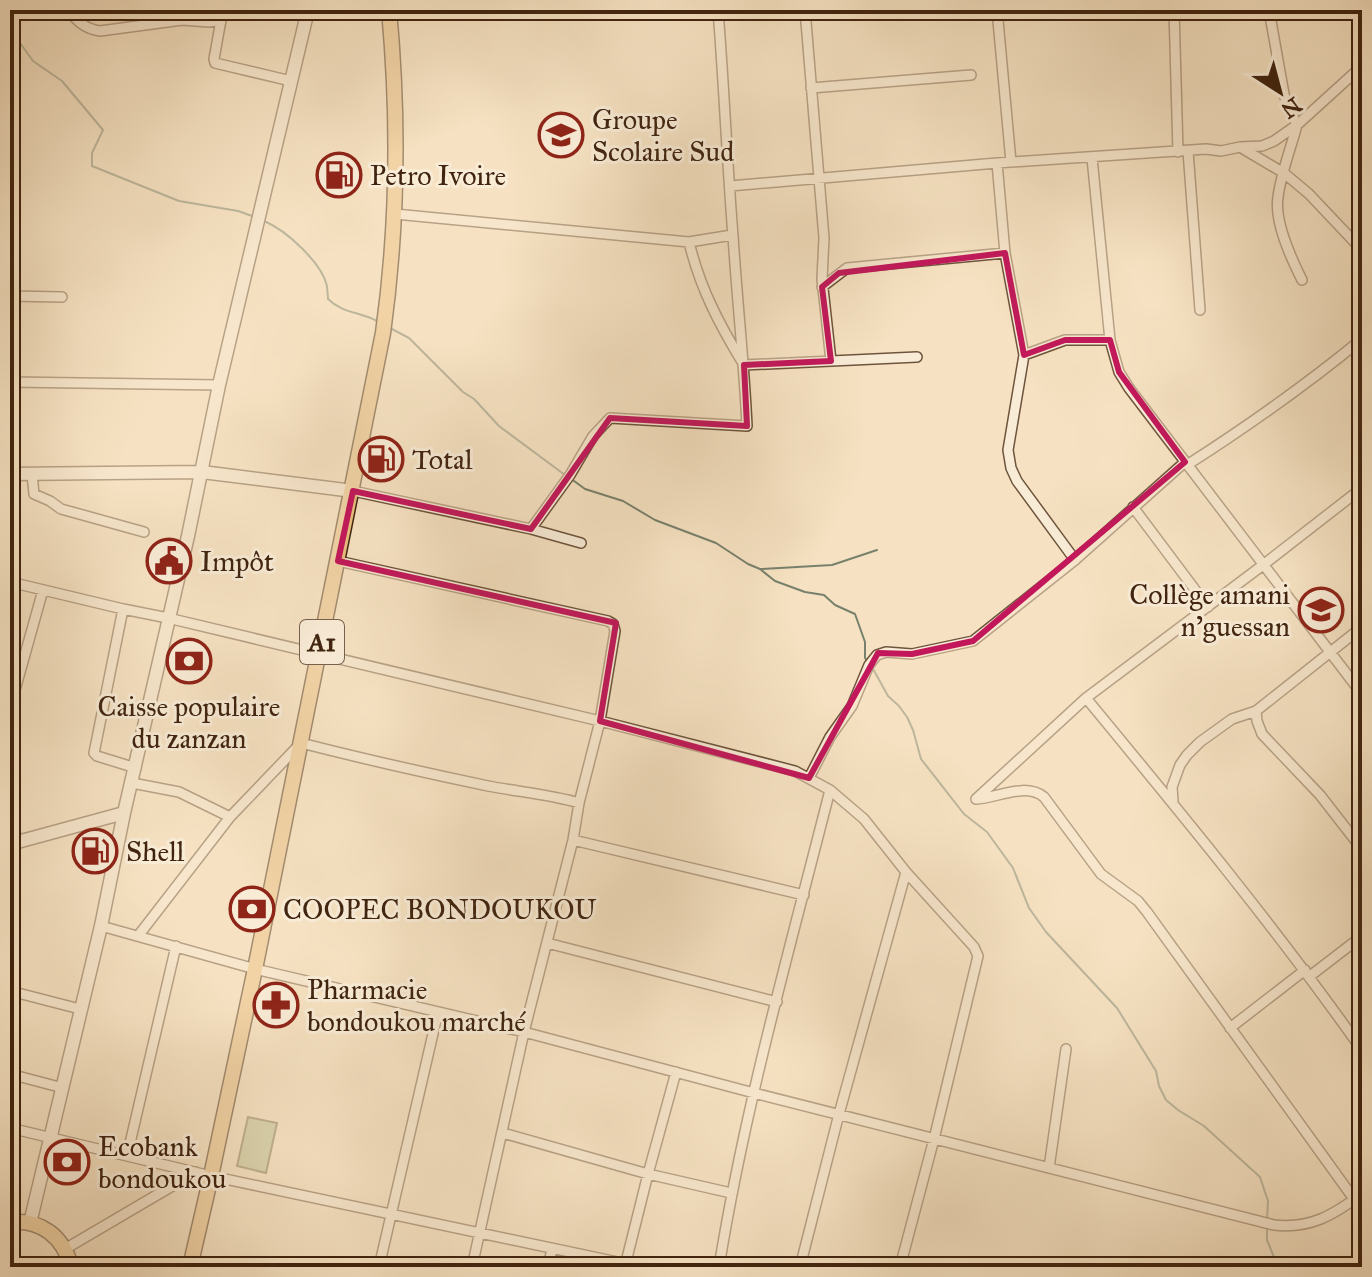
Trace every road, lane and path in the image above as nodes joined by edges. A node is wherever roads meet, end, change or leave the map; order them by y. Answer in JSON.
{"nodes":[{"id":1,"x":68,"y":10,"type":"edge"},
{"id":2,"x":308,"y":10,"type":"edge"},
{"id":3,"x":389,"y":10,"type":"edge"},
{"id":4,"x":718,"y":10,"type":"edge"},
{"id":5,"x":805,"y":10,"type":"edge"},
{"id":6,"x":997,"y":10,"type":"edge"},
{"id":7,"x":1174,"y":10,"type":"edge"},
{"id":8,"x":1269,"y":10,"type":"edge"},
{"id":9,"x":223,"y":15,"type":"edge"},
{"id":10,"x":1362,"y":66,"type":"edge"},
{"id":11,"x":971,"y":75,"type":"dead end"},
{"id":12,"x":291,"y":81,"type":"junction"},
{"id":13,"x":811,"y":88,"type":"junction"},
{"id":14,"x":1297,"y":125,"type":"junction"},
{"id":15,"x":1240,"y":147,"type":"junction"},
{"id":16,"x":1183,"y":151,"type":"junction"},
{"id":17,"x":1092,"y":158,"type":"junction"},
{"id":18,"x":1011,"y":162,"type":"junction"},
{"id":19,"x":997,"y":163,"type":"junction"},
{"id":20,"x":1284,"y":173,"type":"junction"},
{"id":21,"x":819,"y":178,"type":"junction"},
{"id":22,"x":730,"y":186,"type":"junction"},
{"id":23,"x":395,"y":214,"type":"junction"},
{"id":24,"x":732,"y":235,"type":"junction"},
{"id":25,"x":689,"y":242,"type":"junction"},
{"id":26,"x":1362,"y":250,"type":"edge"},
{"id":27,"x":1005,"y":253,"type":"junction"},
{"id":28,"x":1302,"y":280,"type":"dead end"},
{"id":29,"x":822,"y":287,"type":"junction"},
{"id":30,"x":10,"y":296,"type":"edge"},
{"id":31,"x":62,"y":297,"type":"dead end"},
{"id":32,"x":1200,"y":310,"type":"dead end"},
{"id":33,"x":1362,"y":339,"type":"edge"},
{"id":34,"x":1110,"y":340,"type":"junction"},
{"id":35,"x":1024,"y":355,"type":"junction"},
{"id":36,"x":917,"y":357,"type":"dead end"},
{"id":37,"x":831,"y":361,"type":"junction"},
{"id":38,"x":744,"y":365,"type":"junction"},
{"id":39,"x":10,"y":382,"type":"edge"},
{"id":40,"x":219,"y":385,"type":"junction"},
{"id":41,"x":1186,"y":463,"type":"junction"},
{"id":42,"x":202,"y":472,"type":"junction"},
{"id":43,"x":10,"y":474,"type":"edge"},
{"id":44,"x":32,"y":474,"type":"junction"},
{"id":45,"x":1362,"y":488,"type":"edge"},
{"id":46,"x":353,"y":491,"type":"junction"},
{"id":47,"x":1133,"y":507,"type":"junction"},
{"id":48,"x":531,"y":529,"type":"junction"},
{"id":49,"x":144,"y":532,"type":"dead end"},
{"id":50,"x":581,"y":543,"type":"dead end"},
{"id":51,"x":1075,"y":560,"type":"junction"},
{"id":52,"x":338,"y":561,"type":"junction"},
{"id":53,"x":1263,"y":565,"type":"junction"},
{"id":54,"x":10,"y":582,"type":"edge"},
{"id":55,"x":43,"y":590,"type":"junction"},
{"id":56,"x":1208,"y":607,"type":"junction"},
{"id":57,"x":123,"y":609,"type":"junction"},
{"id":58,"x":168,"y":618,"type":"junction"},
{"id":59,"x":1362,"y":627,"type":"edge"},
{"id":60,"x":1329,"y":652,"type":"junction"},
{"id":61,"x":319,"y":655,"type":"junction"},
{"id":62,"x":1362,"y":694,"type":"edge"},
{"id":63,"x":1086,"y":698,"type":"junction"},
{"id":64,"x":10,"y":708,"type":"edge"},
{"id":65,"x":1256,"y":711,"type":"junction"},
{"id":66,"x":600,"y":721,"type":"junction"},
{"id":67,"x":301,"y":743,"type":"junction"},
{"id":68,"x":136,"y":768,"type":"junction"},
{"id":69,"x":809,"y":778,"type":"junction"},
{"id":70,"x":132,"y":783,"type":"junction"},
{"id":71,"x":830,"y":790,"type":"junction"},
{"id":72,"x":1173,"y":802,"type":"junction"},
{"id":73,"x":579,"y":803,"type":"junction"},
{"id":74,"x":10,"y":807,"type":"edge"},
{"id":75,"x":124,"y":813,"type":"junction"},
{"id":76,"x":230,"y":817,"type":"junction"},
{"id":77,"x":573,"y":840,"type":"junction"},
{"id":78,"x":14,"y":842,"type":"edge"},
{"id":79,"x":1362,"y":849,"type":"edge"},
{"id":80,"x":906,"y":872,"type":"junction"},
{"id":81,"x":804,"y":895,"type":"junction"},
{"id":82,"x":101,"y":926,"type":"junction"},
{"id":83,"x":138,"y":936,"type":"junction"},
{"id":84,"x":1362,"y":936,"type":"edge"},
{"id":85,"x":547,"y":943,"type":"junction"},
{"id":86,"x":176,"y":946,"type":"junction"},
{"id":87,"x":255,"y":969,"type":"junction"},
{"id":88,"x":1307,"y":973,"type":"junction"},
{"id":89,"x":10,"y":991,"type":"edge"},
{"id":90,"x":777,"y":1002,"type":"junction"},
{"id":91,"x":80,"y":1009,"type":"junction"},
{"id":92,"x":438,"y":1012,"type":"junction"},
{"id":93,"x":1230,"y":1028,"type":"junction"},
{"id":94,"x":524,"y":1032,"type":"junction"},
{"id":95,"x":1066,"y":1049,"type":"dead end"},
{"id":96,"x":1362,"y":1050,"type":"edge"},
{"id":97,"x":676,"y":1072,"type":"junction"},
{"id":98,"x":10,"y":1074,"type":"edge"},
{"id":99,"x":63,"y":1088,"type":"junction"},
{"id":100,"x":754,"y":1093,"type":"junction"},
{"id":101,"x":839,"y":1114,"type":"junction"},
{"id":102,"x":10,"y":1128,"type":"edge"},
{"id":103,"x":503,"y":1133,"type":"junction"},
{"id":104,"x":51,"y":1138,"type":"junction"},
{"id":105,"x":934,"y":1139,"type":"junction"},
{"id":106,"x":127,"y":1156,"type":"junction"},
{"id":107,"x":1049,"y":1168,"type":"junction"},
{"id":108,"x":204,"y":1174,"type":"junction"},
{"id":109,"x":648,"y":1174,"type":"junction"},
{"id":110,"x":731,"y":1193,"type":"junction"},
{"id":111,"x":1359,"y":1200,"type":"edge"},
{"id":112,"x":392,"y":1215,"type":"junction"},
{"id":113,"x":10,"y":1222,"type":"edge"},
{"id":114,"x":30,"y":1223,"type":"junction"},
{"id":115,"x":479,"y":1233,"type":"junction"},
{"id":116,"x":65,"y":1249,"type":"junction"},
{"id":117,"x":552,"y":1249,"type":"junction"},
{"id":118,"x":625,"y":1265,"type":"edge"},
{"id":119,"x":71,"y":1267,"type":"edge"},
{"id":120,"x":190,"y":1267,"type":"edge"},
{"id":121,"x":379,"y":1267,"type":"edge"},
{"id":122,"x":472,"y":1267,"type":"edge"},
{"id":123,"x":548,"y":1267,"type":"edge"},
{"id":124,"x":641,"y":1267,"type":"edge"},
{"id":125,"x":719,"y":1267,"type":"edge"},
{"id":126,"x":800,"y":1267,"type":"edge"},
{"id":127,"x":900,"y":1267,"type":"edge"}],
"edges":[{"from":1,"to":9,"type":"street"},
{"from":2,"to":12,"type":"street"},
{"from":3,"to":23,"type":"main road","number":"A1"},
{"from":4,"to":22,"type":"street"},
{"from":5,"to":13,"type":"street"},
{"from":6,"to":18,"type":"street"},
{"from":7,"to":16,"type":"street"},
{"from":8,"to":14,"type":"street"},
{"from":9,"to":12,"type":"street"},
{"from":10,"to":14,"type":"street"},
{"from":11,"to":13,"type":"street"},
{"from":12,"to":40,"type":"street"},
{"from":13,"to":21,"type":"street"},
{"from":14,"to":15,"type":"street"},
{"from":14,"to":20,"type":"street"},
{"from":15,"to":16,"type":"street"},
{"from":15,"to":20,"type":"street"},
{"from":16,"to":17,"type":"street"},
{"from":16,"to":32,"type":"street"},
{"from":17,"to":18,"type":"street"},
{"from":17,"to":34,"type":"street"},
{"from":18,"to":19,"type":"street"},
{"from":19,"to":21,"type":"street"},
{"from":19,"to":27,"type":"street"},
{"from":20,"to":26,"type":"street"},
{"from":20,"to":28,"type":"street"},
{"from":21,"to":22,"type":"street"},
{"from":21,"to":29,"type":"street"},
{"from":22,"to":24,"type":"street"},
{"from":23,"to":25,"type":"street"},
{"from":23,"to":46,"type":"main road","number":"A1"},
{"from":24,"to":25,"type":"street"},
{"from":24,"to":38,"type":"street"},
{"from":25,"to":38,"type":"street"},
{"from":27,"to":29,"type":"street"},
{"from":27,"to":35,"type":"street"},
{"from":29,"to":37,"type":"street"},
{"from":30,"to":31,"type":"street"},
{"from":33,"to":41,"type":"street"},
{"from":34,"to":35,"type":"street"},
{"from":34,"to":41,"type":"street"},
{"from":35,"to":51,"type":"street"},
{"from":36,"to":37,"type":"street"},
{"from":37,"to":38,"type":"street"},
{"from":38,"to":48,"type":"street"},
{"from":39,"to":40,"type":"street"},
{"from":40,"to":42,"type":"street"},
{"from":41,"to":47,"type":"street"},
{"from":41,"to":53,"type":"street"},
{"from":42,"to":44,"type":"street"},
{"from":42,"to":46,"type":"street"},
{"from":42,"to":58,"type":"street"},
{"from":43,"to":44,"type":"street"},
{"from":44,"to":49,"type":"street"},
{"from":45,"to":53,"type":"street"},
{"from":46,"to":48,"type":"street"},
{"from":46,"to":52,"type":"main road","number":"A1"},
{"from":47,"to":51,"type":"street"},
{"from":47,"to":56,"type":"street"},
{"from":48,"to":50,"type":"street"},
{"from":51,"to":69,"type":"street"},
{"from":52,"to":61,"type":"main road","number":"A1"},
{"from":52,"to":66,"type":"street"},
{"from":53,"to":56,"type":"street"},
{"from":53,"to":60,"type":"street"},
{"from":54,"to":55,"type":"street"},
{"from":55,"to":57,"type":"street"},
{"from":55,"to":64,"type":"street"},
{"from":56,"to":63,"type":"street"},
{"from":57,"to":58,"type":"street"},
{"from":57,"to":68,"type":"street"},
{"from":58,"to":61,"type":"street"},
{"from":58,"to":68,"type":"street"},
{"from":59,"to":60,"type":"street"},
{"from":60,"to":62,"type":"street"},
{"from":60,"to":65,"type":"street"},
{"from":61,"to":66,"type":"street"},
{"from":61,"to":67,"type":"main road","number":"A1"},
{"from":63,"to":72,"type":"street"},
{"from":63,"to":93,"type":"street"},
{"from":65,"to":72,"type":"street"},
{"from":65,"to":79,"type":"street"},
{"from":66,"to":69,"type":"street"},
{"from":66,"to":73,"type":"street"},
{"from":67,"to":73,"type":"street"},
{"from":67,"to":76,"type":"street"},
{"from":67,"to":87,"type":"main road","number":"A1"},
{"from":68,"to":70,"type":"street"},
{"from":69,"to":71,"type":"street"},
{"from":70,"to":75,"type":"street"},
{"from":70,"to":76,"type":"street"},
{"from":71,"to":80,"type":"street"},
{"from":71,"to":81,"type":"street"},
{"from":72,"to":88,"type":"street"},
{"from":73,"to":77,"type":"street"},
{"from":74,"to":78,"type":"street"},
{"from":75,"to":78,"type":"street"},
{"from":75,"to":82,"type":"street"},
{"from":76,"to":83,"type":"street"},
{"from":77,"to":81,"type":"street"},
{"from":77,"to":85,"type":"street"},
{"from":80,"to":101,"type":"street"},
{"from":80,"to":105,"type":"street"},
{"from":81,"to":90,"type":"street"},
{"from":82,"to":83,"type":"street"},
{"from":82,"to":91,"type":"street"},
{"from":83,"to":86,"type":"street"},
{"from":84,"to":88,"type":"street"},
{"from":85,"to":90,"type":"street"},
{"from":85,"to":94,"type":"street"},
{"from":86,"to":87,"type":"street"},
{"from":86,"to":106,"type":"street"},
{"from":87,"to":92,"type":"street"},
{"from":87,"to":108,"type":"main road","number":"A1"},
{"from":88,"to":93,"type":"street"},
{"from":88,"to":96,"type":"street"},
{"from":89,"to":91,"type":"street"},
{"from":90,"to":100,"type":"street"},
{"from":91,"to":99,"type":"street"},
{"from":92,"to":94,"type":"street"},
{"from":92,"to":112,"type":"street"},
{"from":93,"to":111,"type":"street"},
{"from":94,"to":97,"type":"street"},
{"from":94,"to":103,"type":"street"},
{"from":95,"to":107,"type":"street"},
{"from":97,"to":100,"type":"street"},
{"from":97,"to":109,"type":"street"},
{"from":98,"to":99,"type":"street"},
{"from":99,"to":104,"type":"street"},
{"from":100,"to":101,"type":"street"},
{"from":100,"to":110,"type":"street"},
{"from":101,"to":105,"type":"street"},
{"from":101,"to":126,"type":"street"},
{"from":102,"to":104,"type":"street"},
{"from":103,"to":109,"type":"street"},
{"from":103,"to":115,"type":"street"},
{"from":104,"to":106,"type":"street"},
{"from":104,"to":114,"type":"street"},
{"from":105,"to":107,"type":"street"},
{"from":105,"to":127,"type":"street"},
{"from":106,"to":108,"type":"street"},
{"from":107,"to":111,"type":"street"},
{"from":108,"to":112,"type":"street"},
{"from":108,"to":116,"type":"street"},
{"from":108,"to":120,"type":"main road","number":"A1"},
{"from":109,"to":110,"type":"street"},
{"from":109,"to":118,"type":"street"},
{"from":110,"to":125,"type":"street"},
{"from":112,"to":115,"type":"street"},
{"from":112,"to":121,"type":"street"},
{"from":113,"to":114,"type":"main road"},
{"from":114,"to":116,"type":"main road"},
{"from":115,"to":117,"type":"street"},
{"from":115,"to":122,"type":"street"},
{"from":116,"to":119,"type":"main road"},
{"from":117,"to":118,"type":"street"},
{"from":117,"to":123,"type":"street"},
{"from":118,"to":124,"type":"street"}]}
